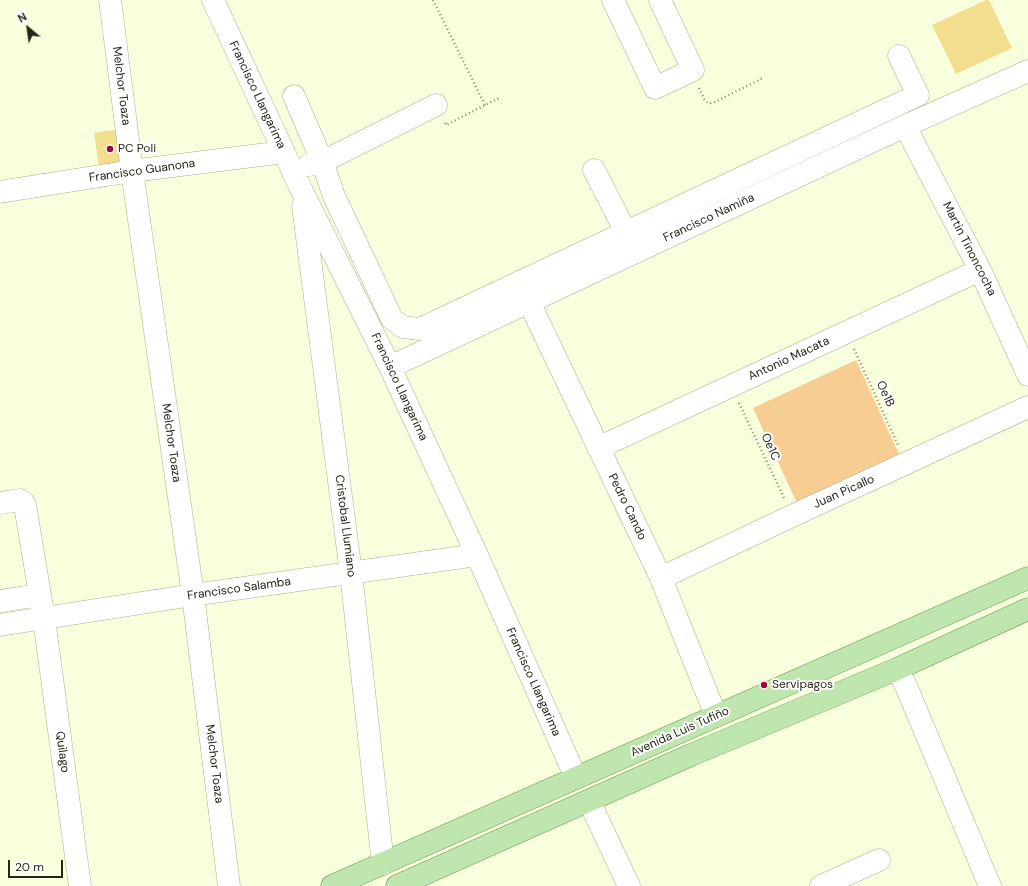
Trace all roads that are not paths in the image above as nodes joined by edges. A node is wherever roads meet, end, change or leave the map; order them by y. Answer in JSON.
{"nodes":[{"id":1,"x":110,"y":0,"type":"edge"},
{"id":2,"x":213,"y":0,"type":"edge"},
{"id":3,"x":613,"y":0,"type":"edge"},
{"id":4,"x":660,"y":0,"type":"edge"},
{"id":5,"x":899,"y":56,"type":"dead end"},
{"id":6,"x":1028,"y":71,"type":"edge"},
{"id":7,"x":294,"y":96,"type":"dead end"},
{"id":8,"x":436,"y":104,"type":"dead end"},
{"id":9,"x":905,"y":126,"type":"junction"},
{"id":10,"x":322,"y":161,"type":"junction"},
{"id":11,"x":292,"y":170,"type":"junction"},
{"id":12,"x":594,"y":170,"type":"dead end"},
{"id":13,"x":132,"y":171,"type":"junction"},
{"id":14,"x":0,"y":192,"type":"edge"},
{"id":15,"x":626,"y":232,"type":"junction"},
{"id":16,"x":980,"y":270,"type":"junction"},
{"id":17,"x":529,"y":302,"type":"junction"},
{"id":18,"x":390,"y":367,"type":"junction"},
{"id":19,"x":1028,"y":374,"type":"edge"},
{"id":20,"x":1028,"y":407,"type":"edge"},
{"id":21,"x":598,"y":448,"type":"junction"},
{"id":22,"x":0,"y":502,"type":"edge"},
{"id":23,"x":477,"y":555,"type":"junction"},
{"id":24,"x":351,"y":573,"type":"junction"},
{"id":25,"x":661,"y":578,"type":"junction"},
{"id":26,"x":1028,"y":578,"type":"edge"},
{"id":27,"x":40,"y":595,"type":"junction"},
{"id":28,"x":193,"y":595,"type":"junction"},
{"id":29,"x":0,"y":601,"type":"edge"},
{"id":30,"x":1028,"y":609,"type":"edge"},
{"id":31,"x":44,"y":619,"type":"junction"},
{"id":32,"x":0,"y":625,"type":"edge"},
{"id":33,"x":897,"y":669,"type":"junction"},
{"id":34,"x":716,"y":716,"type":"junction"},
{"id":35,"x":681,"y":731,"type":"junction"},
{"id":36,"x":692,"y":755,"type":"junction"},
{"id":37,"x":576,"y":778,"type":"junction"},
{"id":38,"x":589,"y":801,"type":"junction"},
{"id":39,"x":482,"y":819,"type":"junction"},
{"id":40,"x":492,"y":843,"type":"junction"},
{"id":41,"x":880,"y":860,"type":"dead end"},
{"id":42,"x":383,"y":864,"type":"junction"},
{"id":43,"x":80,"y":886,"type":"edge"},
{"id":44,"x":229,"y":886,"type":"edge"},
{"id":45,"x":332,"y":886,"type":"edge"},
{"id":46,"x":397,"y":886,"type":"edge"},
{"id":47,"x":629,"y":886,"type":"edge"},
{"id":48,"x":821,"y":886,"type":"edge"},
{"id":49,"x":990,"y":886,"type":"edge"}],
"edges":[{"from":1,"to":13,"type":"street","name":"Melchor Toaza"},
{"from":2,"to":11,"type":"street","name":"Francisco Llangarima"},
{"from":3,"to":4,"type":"street"},
{"from":5,"to":15,"type":"street"},
{"from":6,"to":9,"type":"street","name":"Francisco Namiña"},
{"from":7,"to":10,"type":"street"},
{"from":8,"to":10,"type":"street","name":"Francisco Guanona"},
{"from":9,"to":16,"type":"street","name":"Martin Tinoncocha"},
{"from":9,"to":17,"type":"street","name":"Francisco Namiña"},
{"from":10,"to":11,"type":"street","name":"Francisco Guanona"},
{"from":10,"to":15,"type":"street"},
{"from":11,"to":13,"type":"street","name":"Francisco Guanona"},
{"from":11,"to":18,"type":"street","name":"Francisco Llangarima"},
{"from":11,"to":24,"type":"street","name":"Cristobal Llumiano"},
{"from":12,"to":15,"type":"street"},
{"from":13,"to":14,"type":"street","name":"Francisco Guanona"},
{"from":13,"to":28,"type":"street","name":"Melchor Toaza"},
{"from":16,"to":19,"type":"street","name":"Martin Tinoncocha"},
{"from":16,"to":21,"type":"street","name":"Antonio Macata"},
{"from":17,"to":18,"type":"street","name":"Francisco Namiña"},
{"from":17,"to":21,"type":"street","name":"Pedro Cando"},
{"from":18,"to":23,"type":"street","name":"Francisco Llangarima"},
{"from":20,"to":25,"type":"street","name":"Juan Picallo"},
{"from":21,"to":25,"type":"street","name":"Pedro Cando"},
{"from":22,"to":27,"type":"street","name":"Quilago"},
{"from":23,"to":24,"type":"street","name":"Francisco Salamba"},
{"from":23,"to":37,"type":"street","name":"Francisco Llangarima"},
{"from":24,"to":28,"type":"street","name":"Francisco Salamba"},
{"from":24,"to":42,"type":"street","name":"Cristobal Llumiano"},
{"from":25,"to":34,"type":"street","name":"Pedro Cando"},
{"from":26,"to":34,"type":"main road","name":"Avenida Luis Tufiño"},
{"from":27,"to":29,"type":"street"},
{"from":27,"to":31,"type":"street","name":"Quilago"},
{"from":28,"to":31,"type":"street","name":"Francisco Salamba"},
{"from":28,"to":44,"type":"street","name":"Melchor Toaza"},
{"from":30,"to":33,"type":"main road"},
{"from":31,"to":32,"type":"street","name":"Francisco Salamba"},
{"from":31,"to":43,"type":"street","name":"Quilago"},
{"from":33,"to":36,"type":"main road"},
{"from":33,"to":49,"type":"street"},
{"from":34,"to":35,"type":"main road","name":"Avenida Luis Tufiño"},
{"from":35,"to":36,"type":"main road"},
{"from":35,"to":37,"type":"main road","name":"Avenida Luis Tufiño"},
{"from":36,"to":38,"type":"main road"},
{"from":37,"to":39,"type":"main road","name":"Avenida Luis Tufiño"},
{"from":38,"to":40,"type":"main road"},
{"from":38,"to":47,"type":"street"},
{"from":39,"to":40,"type":"main road"},
{"from":39,"to":42,"type":"main road","name":"Avenida Luis Tufiño"},
{"from":40,"to":46,"type":"main road"},
{"from":41,"to":48,"type":"street"},
{"from":42,"to":45,"type":"main road","name":"Avenida Luis Tufiño"}]}
